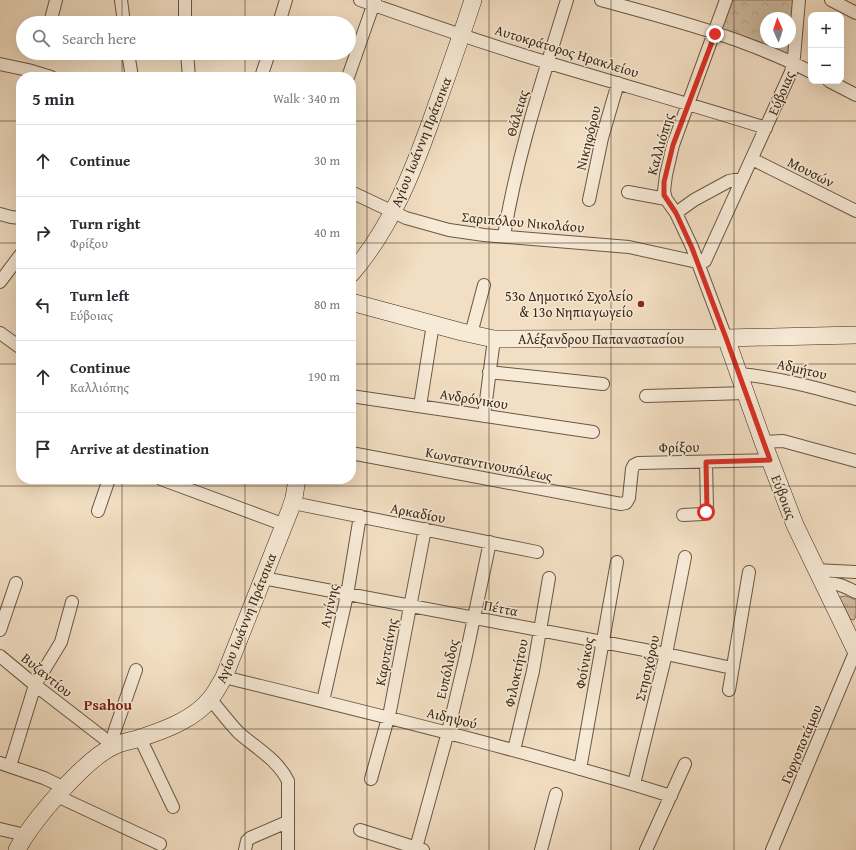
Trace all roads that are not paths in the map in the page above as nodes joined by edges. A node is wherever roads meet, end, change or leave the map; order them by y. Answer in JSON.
{"nodes":[{"id":1,"x":56,"y":0,"type":"edge"},
{"id":2,"x":121,"y":0,"type":"edge"},
{"id":3,"x":185,"y":0,"type":"edge"},
{"id":4,"x":286,"y":0,"type":"edge"},
{"id":5,"x":360,"y":0,"type":"edge"},
{"id":6,"x":473,"y":0,"type":"edge"},
{"id":7,"x":567,"y":0,"type":"edge"},
{"id":8,"x":601,"y":0,"type":"edge"},
{"id":9,"x":726,"y":0,"type":"edge"},
{"id":10,"x":798,"y":0,"type":"edge"},
{"id":11,"x":830,"y":0,"type":"edge"},
{"id":12,"x":374,"y":2,"type":"edge"},
{"id":13,"x":856,"y":13,"type":"edge"},
{"id":14,"x":52,"y":16,"type":"edge"},
{"id":15,"x":123,"y":16,"type":"edge"},
{"id":16,"x":185,"y":16,"type":"edge"},
{"id":17,"x":281,"y":16,"type":"edge"},
{"id":18,"x":715,"y":34,"type":"junction"},
{"id":19,"x":461,"y":35,"type":"junction"},
{"id":20,"x":356,"y":54,"type":"edge"},
{"id":21,"x":129,"y":60,"type":"edge"},
{"id":22,"x":188,"y":60,"type":"edge"},
{"id":23,"x":267,"y":60,"type":"edge"},
{"id":24,"x":354,"y":60,"type":"edge"},
{"id":25,"x":548,"y":62,"type":"junction"},
{"id":26,"x":793,"y":63,"type":"junction"},
{"id":27,"x":0,"y":64,"type":"edge"},
{"id":28,"x":808,"y":70,"type":"edge"},
{"id":29,"x":34,"y":72,"type":"edge"},
{"id":30,"x":131,"y":72,"type":"edge"},
{"id":31,"x":189,"y":72,"type":"edge"},
{"id":32,"x":263,"y":72,"type":"edge"},
{"id":33,"x":350,"y":72,"type":"edge"},
{"id":34,"x":618,"y":83,"type":"junction"},
{"id":35,"x":835,"y":84,"type":"edge"},
{"id":36,"x":856,"y":95,"type":"edge"},
{"id":37,"x":688,"y":103,"type":"junction"},
{"id":38,"x":766,"y":128,"type":"junction"},
{"id":39,"x":752,"y":159,"type":"junction"},
{"id":40,"x":742,"y":180,"type":"junction"},
{"id":41,"x":628,"y":192,"type":"dead end"},
{"id":42,"x":356,"y":194,"type":"edge"},
{"id":43,"x":666,"y":199,"type":"junction"},
{"id":44,"x":589,"y":200,"type":"dead end"},
{"id":45,"x":856,"y":211,"type":"edge"},
{"id":46,"x":393,"y":212,"type":"junction"},
{"id":47,"x":676,"y":213,"type":"junction"},
{"id":48,"x":0,"y":214,"type":"edge"},
{"id":49,"x":16,"y":218,"type":"edge"},
{"id":50,"x":504,"y":236,"type":"junction"},
{"id":51,"x":16,"y":261,"type":"edge"},
{"id":52,"x":698,"y":262,"type":"junction"},
{"id":53,"x":356,"y":268,"type":"edge"},
{"id":54,"x":0,"y":282,"type":"edge"},
{"id":55,"x":484,"y":285,"type":"dead end"},
{"id":56,"x":356,"y":303,"type":"edge"},
{"id":57,"x":433,"y":324,"type":"junction"},
{"id":58,"x":471,"y":334,"type":"junction"},
{"id":59,"x":856,"y":335,"type":"edge"},
{"id":60,"x":0,"y":336,"type":"edge"},
{"id":61,"x":726,"y":338,"type":"junction"},
{"id":62,"x":494,"y":339,"type":"junction"},
{"id":63,"x":16,"y":345,"type":"edge"},
{"id":64,"x":489,"y":372,"type":"junction"},
{"id":65,"x":740,"y":374,"type":"junction"},
{"id":66,"x":603,"y":384,"type":"dead end"},
{"id":67,"x":746,"y":393,"type":"junction"},
{"id":68,"x":646,"y":396,"type":"dead end"},
{"id":69,"x":356,"y":397,"type":"edge"},
{"id":70,"x":856,"y":399,"type":"edge"},
{"id":71,"x":420,"y":406,"type":"junction"},
{"id":72,"x":484,"y":416,"type":"junction"},
{"id":73,"x":593,"y":432,"type":"dead end"},
{"id":74,"x":763,"y":442,"type":"junction"},
{"id":75,"x":356,"y":455,"type":"edge"},
{"id":76,"x":770,"y":460,"type":"junction"},
{"id":77,"x":856,"y":461,"type":"edge"},
{"id":78,"x":706,"y":462,"type":"junction"},
{"id":79,"x":107,"y":484,"type":"edge"},
{"id":80,"x":178,"y":484,"type":"edge"},
{"id":81,"x":296,"y":484,"type":"edge"},
{"id":82,"x":292,"y":503,"type":"junction"},
{"id":83,"x":621,"y":504,"type":"joint"},
{"id":84,"x":98,"y":511,"type":"dead end"},
{"id":85,"x":683,"y":515,"type":"dead end"},
{"id":86,"x":360,"y":516,"type":"junction"},
{"id":87,"x":285,"y":525,"type":"junction"},
{"id":88,"x":425,"y":530,"type":"junction"},
{"id":89,"x":490,"y":542,"type":"junction"},
{"id":90,"x":537,"y":552,"type":"dead end"},
{"id":91,"x":685,"y":557,"type":"dead end"},
{"id":92,"x":617,"y":562,"type":"dead end"},
{"id":93,"x":749,"y":572,"type":"dead end"},
{"id":94,"x":856,"y":572,"type":"edge"},
{"id":95,"x":819,"y":577,"type":"junction"},
{"id":96,"x":263,"y":578,"type":"junction"},
{"id":97,"x":549,"y":578,"type":"dead end"},
{"id":98,"x":16,"y":583,"type":"dead end"},
{"id":99,"x":856,"y":592,"type":"edge"},
{"id":100,"x":347,"y":595,"type":"junction"},
{"id":101,"x":72,"y":602,"type":"dead end"},
{"id":102,"x":411,"y":607,"type":"junction"},
{"id":103,"x":474,"y":619,"type":"junction"},
{"id":104,"x":0,"y":630,"type":"edge"},
{"id":105,"x":540,"y":631,"type":"junction"},
{"id":106,"x":603,"y":643,"type":"junction"},
{"id":107,"x":856,"y":650,"type":"edge"},
{"id":108,"x":666,"y":654,"type":"junction"},
{"id":109,"x":0,"y":656,"type":"edge"},
{"id":110,"x":732,"y":668,"type":"junction"},
{"id":111,"x":136,"y":670,"type":"dead end"},
{"id":112,"x":224,"y":677,"type":"junction"},
{"id":113,"x":35,"y":685,"type":"junction"},
{"id":114,"x":729,"y":690,"type":"dead end"},
{"id":115,"x":210,"y":699,"type":"junction"},
{"id":116,"x":323,"y":701,"type":"junction"},
{"id":117,"x":388,"y":718,"type":"junction"},
{"id":118,"x":448,"y":732,"type":"junction"},
{"id":119,"x":140,"y":738,"type":"junction"},
{"id":120,"x":114,"y":746,"type":"junction"},
{"id":121,"x":514,"y":750,"type":"junction"},
{"id":122,"x":5,"y":764,"type":"edge"},
{"id":123,"x":685,"y":764,"type":"dead end"},
{"id":124,"x":580,"y":769,"type":"junction"},
{"id":125,"x":371,"y":779,"type":"dead end"},
{"id":126,"x":634,"y":784,"type":"junction"},
{"id":127,"x":61,"y":792,"type":"junction"},
{"id":128,"x":556,"y":794,"type":"dead end"},
{"id":129,"x":671,"y":796,"type":"junction"},
{"id":130,"x":173,"y":807,"type":"dead end"},
{"id":131,"x":288,"y":822,"type":"junction"},
{"id":132,"x":0,"y":829,"type":"edge"},
{"id":133,"x":360,"y":830,"type":"dead end"},
{"id":134,"x":25,"y":835,"type":"junction"},
{"id":135,"x":160,"y":844,"type":"dead end"},
{"id":136,"x":420,"y":849,"type":"edge"},
{"id":137,"x":17,"y":850,"type":"edge"},
{"id":138,"x":245,"y":850,"type":"edge"},
{"id":139,"x":288,"y":850,"type":"edge"},
{"id":140,"x":541,"y":850,"type":"edge"},
{"id":141,"x":646,"y":850,"type":"edge"},
{"id":142,"x":772,"y":850,"type":"edge"}],
"edges":[{"from":1,"to":14,"type":"street"},
{"from":2,"to":15,"type":"street"},
{"from":3,"to":16,"type":"street"},
{"from":4,"to":17,"type":"street"},
{"from":5,"to":12,"type":"street","name":"Αυτοκράτορος Ηρακλείου"},
{"from":6,"to":19,"type":"main road","name":"Αγίου Ιωάννη Πράτσικα"},
{"from":7,"to":25,"type":"street","name":"Θάλειας"},
{"from":8,"to":18,"type":"street"},
{"from":9,"to":18,"type":"street","name":"Καλλιόπης"},
{"from":10,"to":26,"type":"street","name":"Εύβοιας"},
{"from":11,"to":13,"type":"street"},
{"from":12,"to":19,"type":"street","name":"Αυτοκράτορος Ηρακλείου"},
{"from":12,"to":20,"type":"street"},
{"from":18,"to":26,"type":"street"},
{"from":18,"to":37,"type":"street","name":"Καλλιόπης"},
{"from":19,"to":25,"type":"street","name":"Αυτοκράτορος Ηρακλείου"},
{"from":19,"to":46,"type":"main road","name":"Αγίου Ιωάννη Πράτσικα"},
{"from":21,"to":30,"type":"street"},
{"from":22,"to":31,"type":"street"},
{"from":23,"to":32,"type":"street"},
{"from":24,"to":33,"type":"street"},
{"from":25,"to":34,"type":"street","name":"Αυτοκράτορος Ηρακλείου"},
{"from":25,"to":50,"type":"street","name":"Θάλειας"},
{"from":26,"to":28,"type":"street"},
{"from":26,"to":38,"type":"street","name":"Εύβοιας"},
{"from":27,"to":29,"type":"street"},
{"from":34,"to":37,"type":"street","name":"Αυτοκράτορος Ηρακλείου"},
{"from":34,"to":44,"type":"street","name":"Νικηφόρου"},
{"from":35,"to":36,"type":"street"},
{"from":37,"to":38,"type":"street","name":"Αυτοκράτορος Ηρακλείου"},
{"from":37,"to":43,"type":"street","name":"Καλλιόπης"},
{"from":38,"to":39,"type":"street","name":"Εύβοιας"},
{"from":39,"to":40,"type":"street","name":"Εύβοιας"},
{"from":39,"to":45,"type":"street","name":"Μουσών"},
{"from":40,"to":47,"type":"street"},
{"from":40,"to":52,"type":"street","name":"Εύβοιας"},
{"from":41,"to":43,"type":"street"},
{"from":42,"to":46,"type":"street","name":"Σαριπόλου Νικολάου"},
{"from":43,"to":47,"type":"street"},
{"from":46,"to":50,"type":"street","name":"Σαριπόλου Νικολάου"},
{"from":46,"to":53,"type":"main road","name":"Αγίου Ιωάννη Πράτσικα"},
{"from":47,"to":52,"type":"street"},
{"from":48,"to":49,"type":"street"},
{"from":50,"to":52,"type":"street","name":"Σαριπόλου Νικολάου"},
{"from":51,"to":54,"type":"street"},
{"from":52,"to":61,"type":"street"},
{"from":55,"to":58,"type":"street"},
{"from":56,"to":57,"type":"main road","name":"Αλέξανδρου Παπαναστασίου"},
{"from":57,"to":58,"type":"main road","name":"Αλέξανδρου Παπαναστασίου"},
{"from":57,"to":71,"type":"street"},
{"from":58,"to":62,"type":"main road","name":"Αλέξανδρου Παπαναστασίου"},
{"from":59,"to":61,"type":"main road","name":"Αλέξανδρου Παπαναστασίου"},
{"from":60,"to":63,"type":"street"},
{"from":61,"to":62,"type":"main road","name":"Αλέξανδρου Παπαναστασίου"},
{"from":61,"to":65,"type":"main road","name":"Εύβοιας"},
{"from":62,"to":64,"type":"street"},
{"from":64,"to":66,"type":"street"},
{"from":64,"to":72,"type":"street"},
{"from":65,"to":67,"type":"main road","name":"Εύβοιας"},
{"from":65,"to":70,"type":"street","name":"Αδμήτου"},
{"from":67,"to":68,"type":"street"},
{"from":67,"to":74,"type":"main road","name":"Εύβοιας"},
{"from":69,"to":71,"type":"street","name":"Ανδρόνικου"},
{"from":71,"to":72,"type":"street","name":"Ανδρόνικου"},
{"from":72,"to":73,"type":"street","name":"Ανδρόνικου"},
{"from":74,"to":76,"type":"main road","name":"Εύβοιας"},
{"from":74,"to":77,"type":"street"},
{"from":75,"to":83,"type":"street","name":"Κωνσταντινουπόλεως"},
{"from":76,"to":78,"type":"street","name":"Φρίξου"},
{"from":76,"to":95,"type":"main road","name":"Εύβοιας"},
{"from":78,"to":83,"type":"street","name":"Φρίξου"},
{"from":78,"to":85,"type":"street"},
{"from":79,"to":84,"type":"street"},
{"from":80,"to":87,"type":"street"},
{"from":81,"to":82,"type":"main road","name":"Αγίου Ιωάννη Πράτσικα"},
{"from":82,"to":86,"type":"street","name":"Αρκαδίου"},
{"from":82,"to":87,"type":"main road","name":"Αγίου Ιωάννη Πράτσικα"},
{"from":86,"to":88,"type":"street","name":"Αρκαδίου"},
{"from":86,"to":100,"type":"street","name":"Αιγίνης"},
{"from":87,"to":96,"type":"main road","name":"Αγίου Ιωάννη Πράτσικα"},
{"from":88,"to":89,"type":"street","name":"Αρκαδίου"},
{"from":88,"to":102,"type":"street","name":"Καρυταίνης"},
{"from":89,"to":90,"type":"street","name":"Αρκαδίου"},
{"from":89,"to":103,"type":"street","name":"Ευπόλιδος"},
{"from":91,"to":108,"type":"street","name":"Στησιχόρου"},
{"from":92,"to":106,"type":"street","name":"Φοίνικος"},
{"from":93,"to":110,"type":"street"},
{"from":94,"to":95,"type":"street"},
{"from":95,"to":99,"type":"street"},
{"from":95,"to":107,"type":"main road","name":"Εύβοιας"},
{"from":96,"to":100,"type":"street","name":"Πέττα"},
{"from":96,"to":112,"type":"main road","name":"Αγίου Ιωάννη Πράτσικα"},
{"from":97,"to":105,"type":"street","name":"Φιλοκτήτου"},
{"from":98,"to":104,"type":"street"},
{"from":100,"to":102,"type":"street","name":"Πέττα"},
{"from":100,"to":116,"type":"street","name":"Αιγίνης"},
{"from":101,"to":113,"type":"street"},
{"from":102,"to":103,"type":"street","name":"Πέττα"},
{"from":102,"to":117,"type":"street","name":"Καρυταίνης"},
{"from":103,"to":105,"type":"street","name":"Πέττα"},
{"from":103,"to":118,"type":"street","name":"Ευπόλιδος"},
{"from":105,"to":106,"type":"street","name":"Πέττα"},
{"from":105,"to":121,"type":"street","name":"Φιλοκτήτου"},
{"from":106,"to":108,"type":"street","name":"Πέττα"},
{"from":106,"to":124,"type":"street","name":"Φοίνικος"},
{"from":107,"to":142,"type":"street","name":"Γοργοποτάμου"},
{"from":108,"to":110,"type":"street","name":"Πέττα"},
{"from":108,"to":126,"type":"street","name":"Στησιχόρου"},
{"from":109,"to":113,"type":"street","name":"Βυζαντίου"},
{"from":110,"to":114,"type":"street"},
{"from":111,"to":120,"type":"street"},
{"from":112,"to":115,"type":"main road","name":"Αγίου Ιωάννη Πράτσικα"},
{"from":112,"to":116,"type":"street","name":"Αιδηψού"},
{"from":113,"to":120,"type":"street","name":"Βυζαντίου"},
{"from":113,"to":122,"type":"street"},
{"from":115,"to":119,"type":"main road","name":"Αγίου Ιωάννη Πράτσικα"},
{"from":115,"to":131,"type":"street"},
{"from":116,"to":117,"type":"street","name":"Αιδηψού"},
{"from":117,"to":118,"type":"street","name":"Αιδηψού"},
{"from":117,"to":125,"type":"street","name":"Καρυταίνης"},
{"from":118,"to":121,"type":"street","name":"Αιδηψού"},
{"from":118,"to":136,"type":"street","name":"Ευπόλιδος"},
{"from":119,"to":120,"type":"main road","name":"Αγίου Ιωάννη Πράτσικα"},
{"from":119,"to":130,"type":"street"},
{"from":120,"to":127,"type":"main road","name":"Αγίου Ιωάννη Πράτσικα"},
{"from":121,"to":124,"type":"street","name":"Αιδηψού"},
{"from":122,"to":127,"type":"street"},
{"from":123,"to":129,"type":"street"},
{"from":124,"to":126,"type":"street","name":"Αιδηψού"},
{"from":126,"to":129,"type":"street","name":"Αιδηψού"},
{"from":127,"to":134,"type":"main road","name":"Αγίου Ιωάννη Πράτσικα"},
{"from":127,"to":135,"type":"street"},
{"from":128,"to":140,"type":"street"},
{"from":129,"to":141,"type":"street"},
{"from":131,"to":138,"type":"street"},
{"from":131,"to":139,"type":"street"},
{"from":132,"to":134,"type":"street"},
{"from":133,"to":136,"type":"street"},
{"from":134,"to":137,"type":"main road","name":"Αγίου Ιωάννη Πράτσικα"}]}
